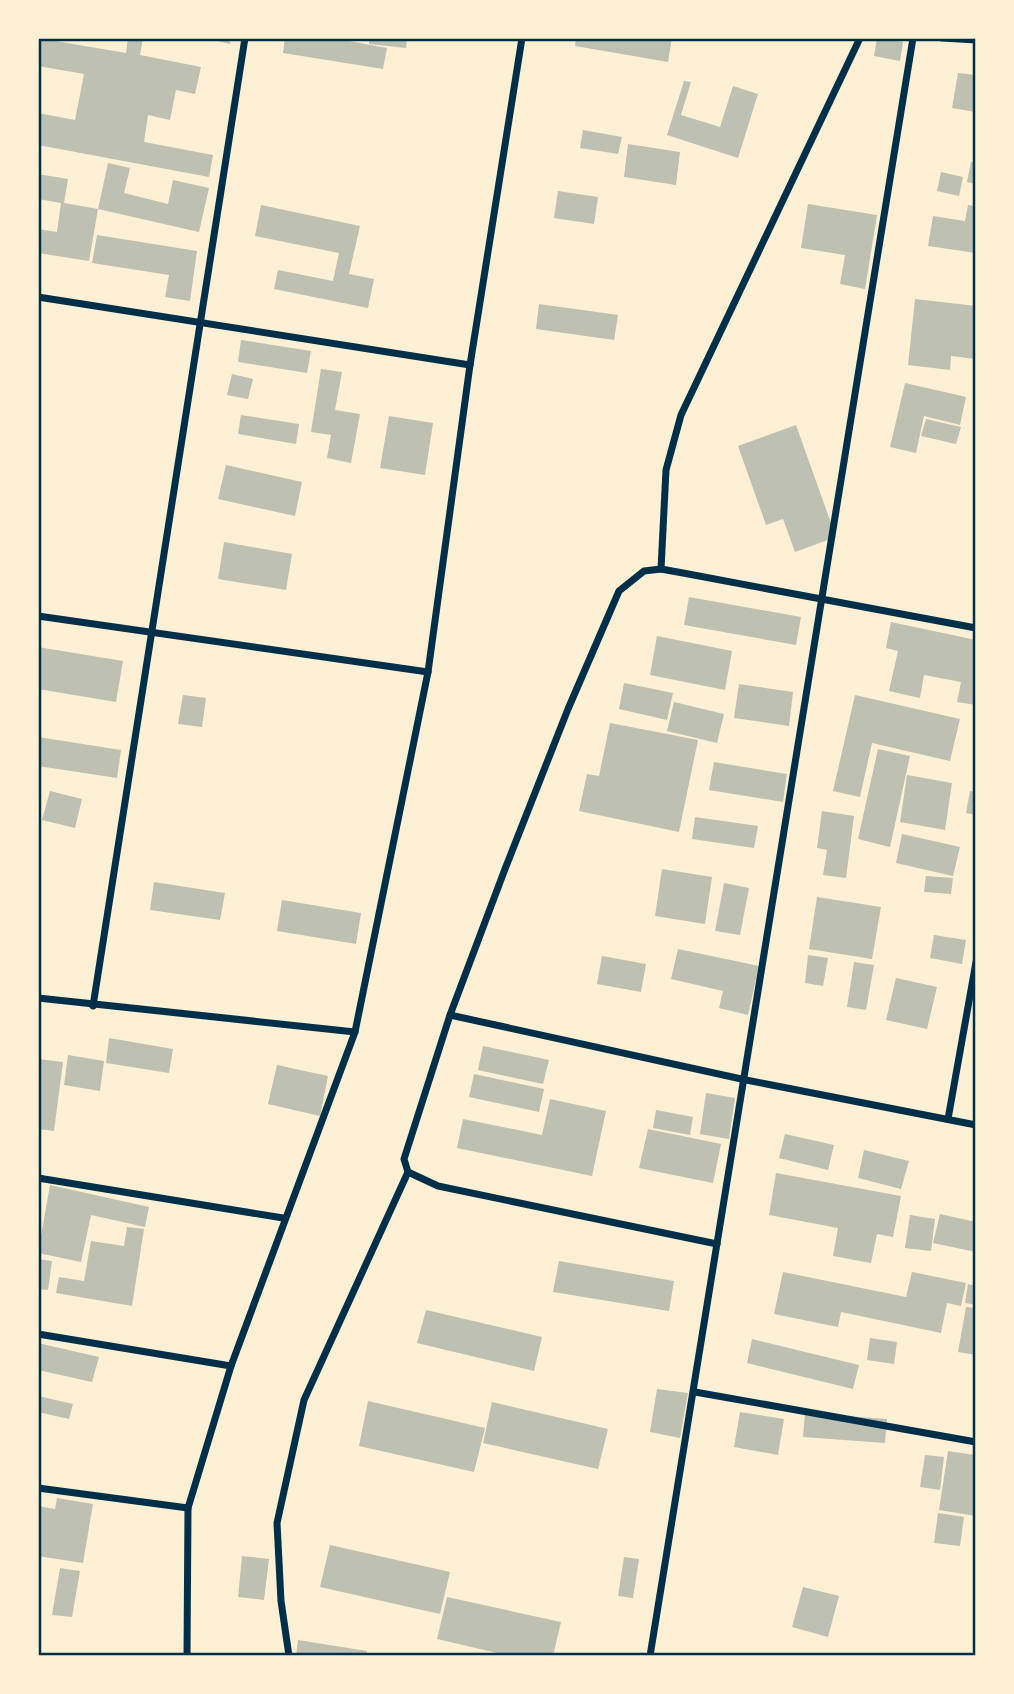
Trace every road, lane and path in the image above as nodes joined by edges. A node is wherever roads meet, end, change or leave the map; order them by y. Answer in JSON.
{"nodes":[{"id":1,"x":245,"y":38,"type":"edge"},
{"id":2,"x":522,"y":38,"type":"edge"},
{"id":3,"x":860,"y":38,"type":"edge"},
{"id":4,"x":913,"y":38,"type":"edge"},
{"id":5,"x":942,"y":38,"type":"edge"},
{"id":6,"x":975,"y":40,"type":"edge"},
{"id":7,"x":38,"y":297,"type":"edge"},
{"id":8,"x":201,"y":324,"type":"junction"},
{"id":9,"x":470,"y":365,"type":"junction"},
{"id":10,"x":661,"y":569,"type":"junction"},
{"id":11,"x":820,"y":601,"type":"junction"},
{"id":12,"x":38,"y":615,"type":"edge"},
{"id":13,"x":975,"y":628,"type":"edge"},
{"id":14,"x":150,"y":633,"type":"junction"},
{"id":15,"x":428,"y":672,"type":"junction"},
{"id":16,"x":975,"y":962,"type":"edge"},
{"id":17,"x":38,"y":998,"type":"edge"},
{"id":18,"x":93,"y":1006,"type":"junction"},
{"id":19,"x":450,"y":1016,"type":"junction"},
{"id":20,"x":355,"y":1031,"type":"junction"},
{"id":21,"x":746,"y":1080,"type":"junction"},
{"id":22,"x":948,"y":1119,"type":"junction"},
{"id":23,"x":975,"y":1125,"type":"edge"},
{"id":24,"x":408,"y":1172,"type":"junction"},
{"id":25,"x":38,"y":1178,"type":"edge"},
{"id":26,"x":283,"y":1219,"type":"junction"},
{"id":27,"x":717,"y":1244,"type":"junction"},
{"id":28,"x":38,"y":1334,"type":"edge"},
{"id":29,"x":230,"y":1366,"type":"junction"},
{"id":30,"x":695,"y":1392,"type":"junction"},
{"id":31,"x":975,"y":1442,"type":"edge"},
{"id":32,"x":38,"y":1488,"type":"edge"},
{"id":33,"x":188,"y":1508,"type":"junction"},
{"id":34,"x":187,"y":1656,"type":"edge"},
{"id":35,"x":289,"y":1656,"type":"edge"},
{"id":36,"x":650,"y":1656,"type":"edge"}],
"edges":[{"from":1,"to":8,"type":"street"},
{"from":2,"to":9,"type":"street"},
{"from":3,"to":10,"type":"street"},
{"from":4,"to":11,"type":"street"},
{"from":5,"to":6,"type":"street"},
{"from":7,"to":8,"type":"street"},
{"from":8,"to":9,"type":"street"},
{"from":8,"to":14,"type":"street"},
{"from":9,"to":15,"type":"street"},
{"from":10,"to":11,"type":"street"},
{"from":10,"to":19,"type":"street"},
{"from":11,"to":13,"type":"street"},
{"from":11,"to":21,"type":"street"},
{"from":12,"to":14,"type":"street"},
{"from":14,"to":15,"type":"street"},
{"from":14,"to":18,"type":"street"},
{"from":15,"to":20,"type":"street"},
{"from":16,"to":22,"type":"street"},
{"from":17,"to":18,"type":"street"},
{"from":18,"to":20,"type":"street"},
{"from":19,"to":21,"type":"street"},
{"from":19,"to":24,"type":"street"},
{"from":20,"to":26,"type":"street"},
{"from":21,"to":22,"type":"street"},
{"from":21,"to":27,"type":"street"},
{"from":22,"to":23,"type":"street"},
{"from":24,"to":27,"type":"street"},
{"from":24,"to":35,"type":"street"},
{"from":25,"to":26,"type":"street"},
{"from":26,"to":29,"type":"street"},
{"from":27,"to":30,"type":"street"},
{"from":28,"to":29,"type":"street"},
{"from":29,"to":33,"type":"street"},
{"from":30,"to":31,"type":"street"},
{"from":30,"to":36,"type":"street"},
{"from":32,"to":33,"type":"street"},
{"from":33,"to":34,"type":"street"}]}
